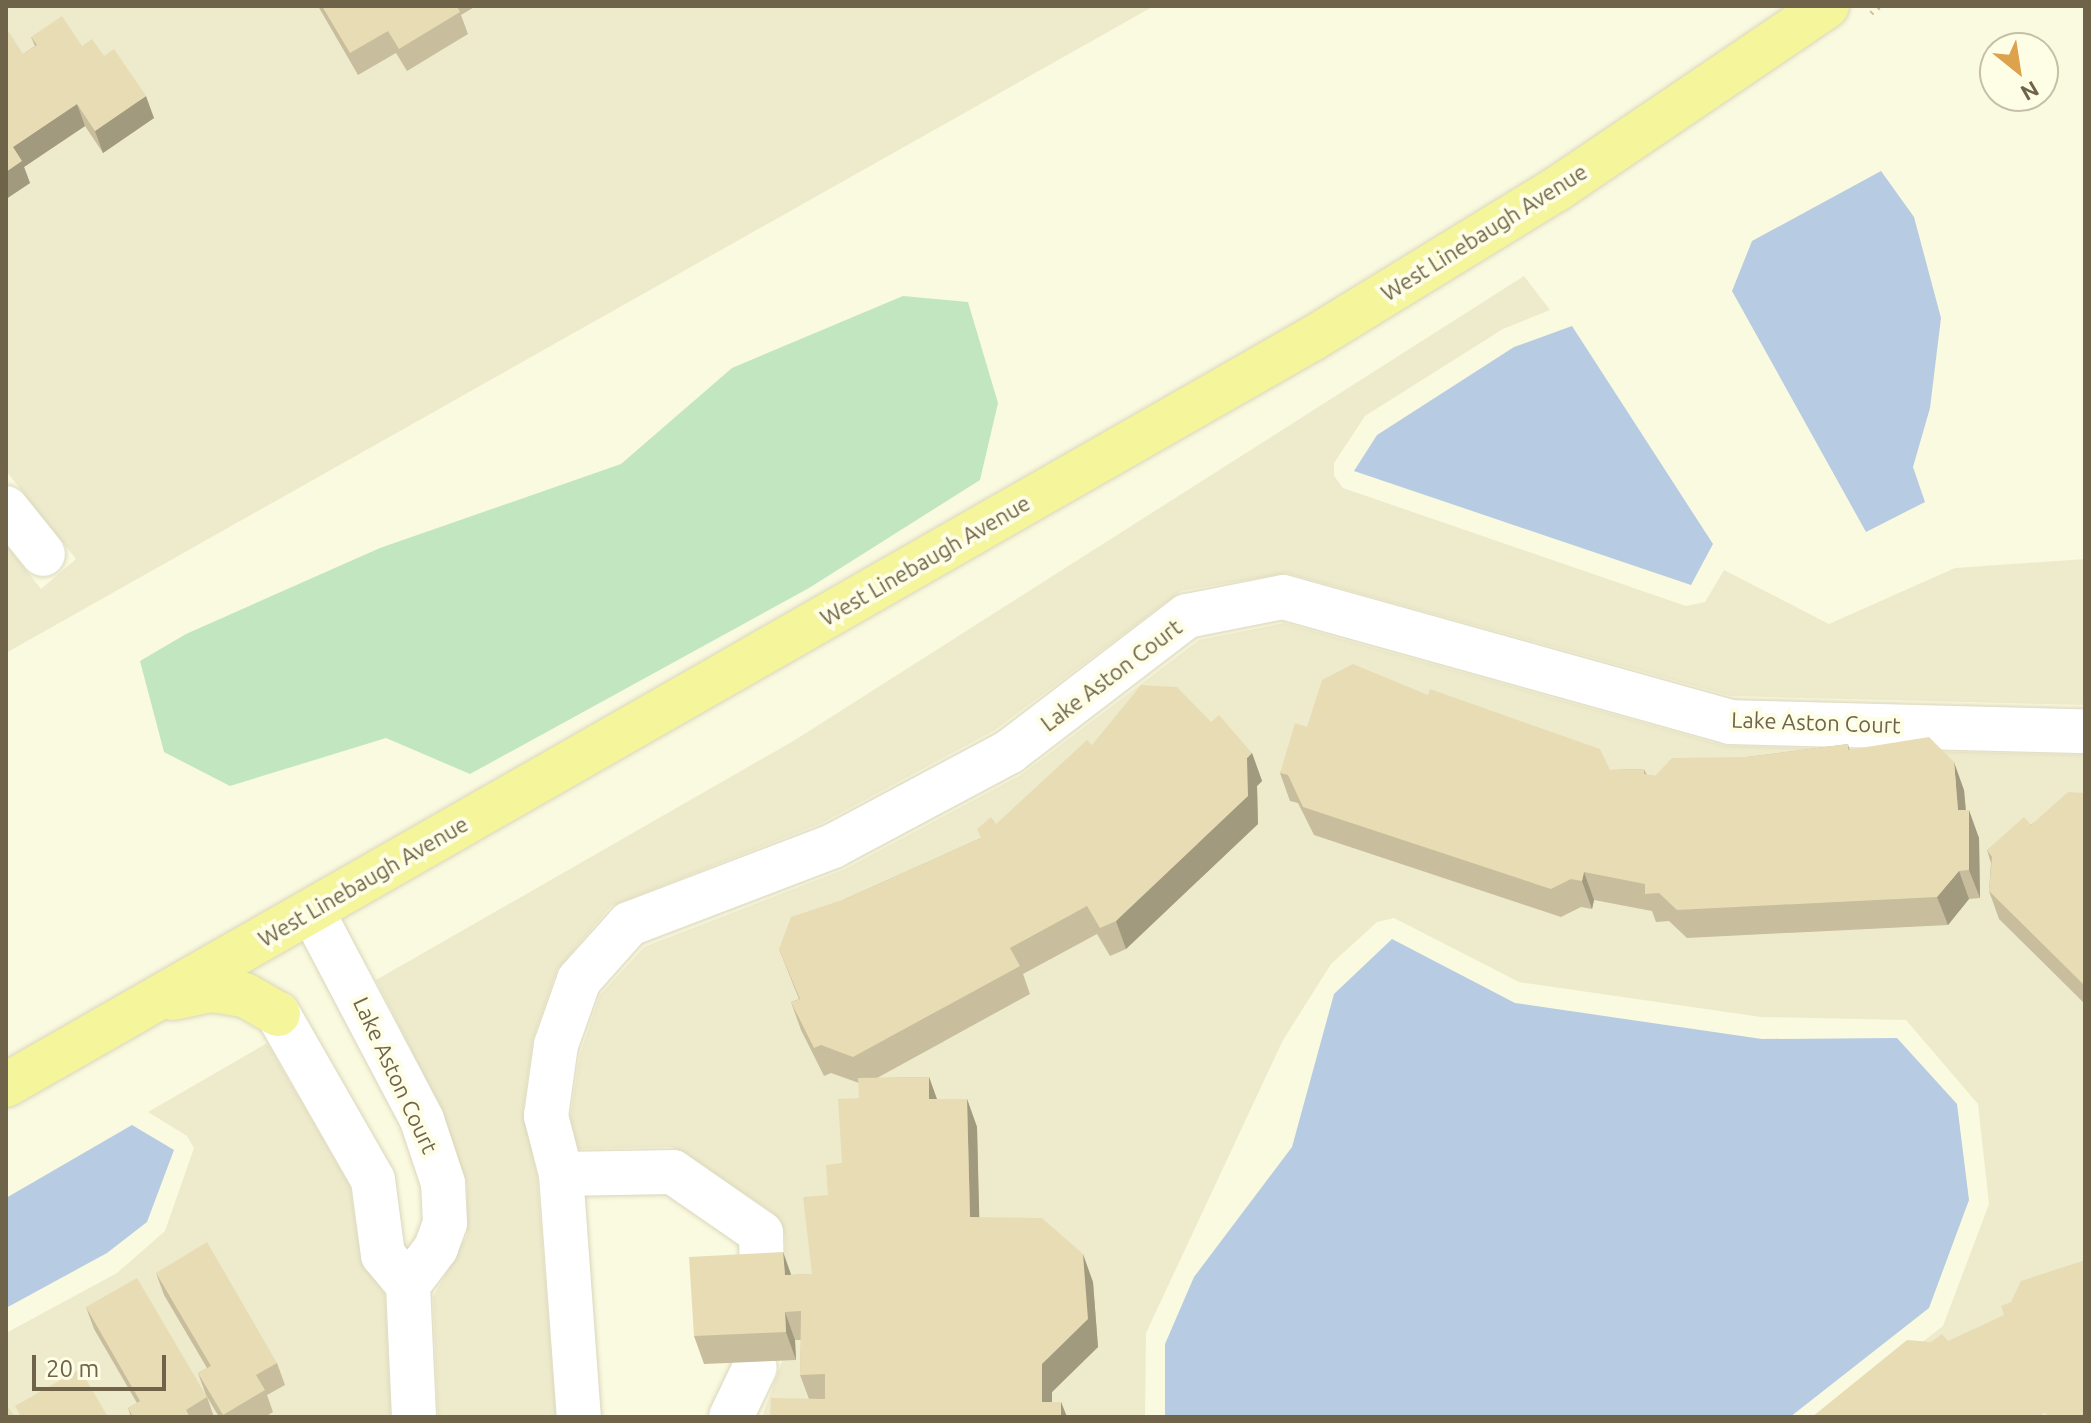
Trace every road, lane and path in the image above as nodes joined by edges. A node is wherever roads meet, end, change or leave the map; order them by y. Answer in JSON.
{"nodes":[{"id":1,"x":1827,"y":6,"type":"edge"},
{"id":2,"x":6,"y":508,"type":"edge"},
{"id":3,"x":43,"y":554,"type":"dead end"},
{"id":4,"x":2085,"y":731,"type":"edge"},
{"id":5,"x":312,"y":911,"type":"junction"},
{"id":6,"x":151,"y":1003,"type":"junction"},
{"id":7,"x":278,"y":1014,"type":"joint"},
{"id":8,"x":6,"y":1085,"type":"edge"},
{"id":9,"x":561,"y":1174,"type":"junction"},
{"id":10,"x":762,"y":1277,"type":"edge"},
{"id":11,"x":408,"y":1285,"type":"junction"},
{"id":12,"x":755,"y":1367,"type":"edge"},
{"id":13,"x":414,"y":1417,"type":"edge"},
{"id":14,"x":579,"y":1417,"type":"edge"},
{"id":15,"x":731,"y":1417,"type":"edge"}],
"edges":[{"from":1,"to":5,"type":"main road","name":"West Linebaugh Avenue"},
{"from":2,"to":3,"type":"street"},
{"from":4,"to":9,"type":"street","name":"Lake Aston Court"},
{"from":5,"to":6,"type":"main road","name":"West Linebaugh Avenue"},
{"from":5,"to":11,"type":"street","name":"Lake Aston Court"},
{"from":6,"to":7,"type":"main road"},
{"from":6,"to":8,"type":"main road","name":"West Linebaugh Avenue"},
{"from":7,"to":11,"type":"street"},
{"from":9,"to":10,"type":"street"},
{"from":9,"to":14,"type":"street","name":"Lake Aston Court"},
{"from":11,"to":13,"type":"street"},
{"from":12,"to":15,"type":"street"}]}
